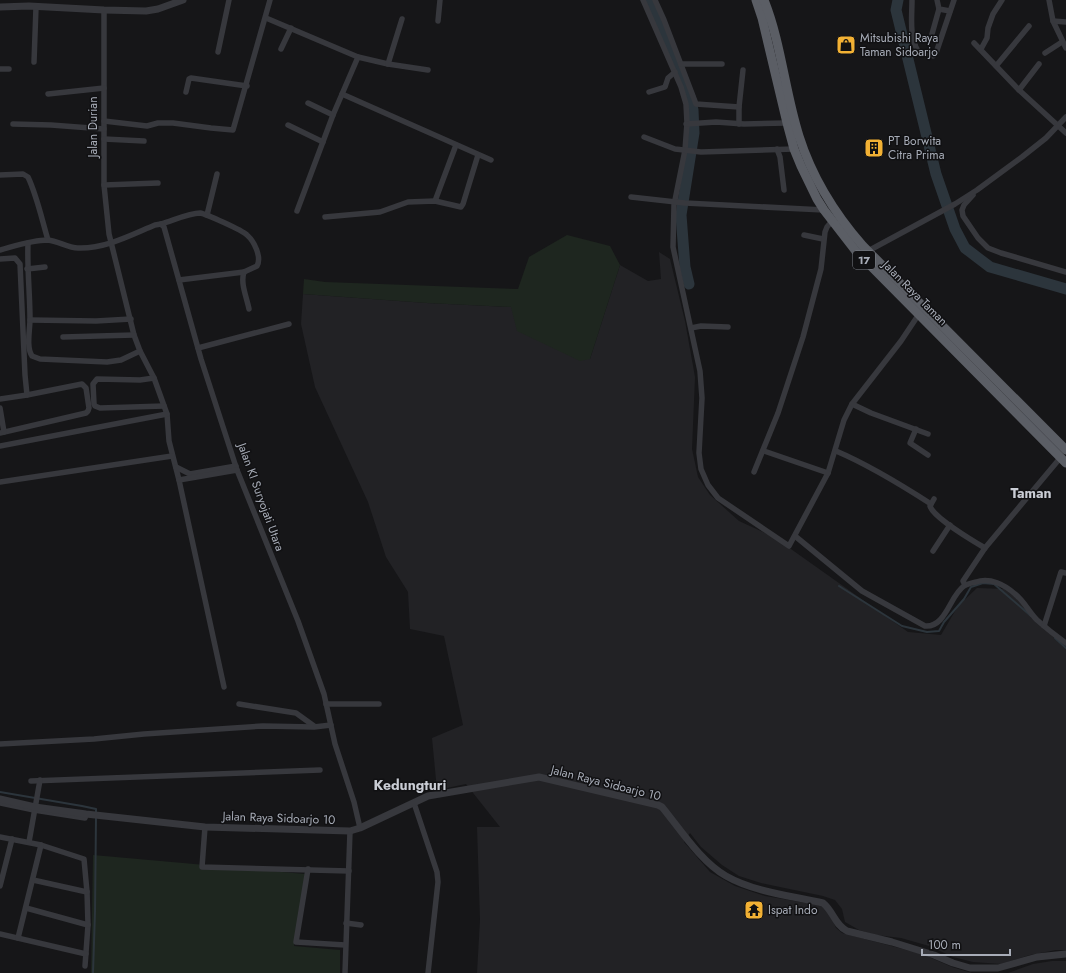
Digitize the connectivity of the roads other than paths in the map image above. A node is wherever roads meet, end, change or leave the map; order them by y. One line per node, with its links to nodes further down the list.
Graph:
1 (183, 0): 17 (street)
2 (229, 0): 33 (street)
3 (270, 0): 19 (street)
4 (440, 0): 21 (street)
5 (643, 0): 27 (street)
6 (655, 0): 27 (street)
7 (756, 0): 59 (highway, Jalan Raya Taman / 17)
8 (764, 0): 98 (highway, Jalan Raya Taman / 17)
9 (912, 0): 18 (street)
10 (937, 0): 16 (street)
11 (954, 0): 18 (street)
12 (1002, 0): 32 (street)
13 (1049, 0): 22 (street)
14 (32, 4): 15 (street); 17 (street); 36 (street)
15 (0, 7)
16 (939, 9): 18 (street); 26 (street)
17 (104, 10): 48 (street, Jalan Durian)
18 (950, 11)
19 (266, 18): 25 (street); 47 (street)
20 (402, 19): 37 (street)
21 (438, 21)
22 (1053, 21): 23 (street); 28 (street)
23 (1066, 22)
24 (1029, 26): 41 (street)
25 (291, 28): 31 (street); 35 (street)
26 (932, 34)
27 (666, 40): 38 (street); 46 (street)
28 (1062, 42): 30 (street); 34 (street)
29 (974, 43): 32 (street)
30 (1066, 48)
31 (281, 49)
32 (981, 49): 41 (street)
33 (218, 52)
34 (1045, 53)
35 (358, 57): 37 (street); 53 (street)
36 (34, 62)
37 (388, 64): 44 (street)
38 (681, 64): 39 (street); 55 (street)
39 (722, 64)
40 (1039, 64): 49 (street)
41 (996, 66): 49 (street)
42 (0, 69): 43 (street)
43 (9, 69)
44 (428, 70)
45 (743, 70): 55 (street)
46 (674, 72): 51 (street); 61 (street)
47 (246, 86): 50 (street); 58 (street)
48 (104, 88): 52 (street); 58 (street, Jalan Durian)
49 (1019, 90): 64 (street)
50 (186, 92)
51 (650, 92)
52 (48, 94)
53 (342, 94): 56 (street); 71 (street)
54 (308, 103): 56 (street)
55 (739, 107): 62 (street)
56 (333, 115): 70 (street)
57 (1066, 117): 64 (street)
58 (104, 121): 65 (street, Jalan Durian)
59 (787, 123): 62 (street); 73 (highway, Jalan Raya Taman / 17)
60 (13, 124): 65 (street)
61 (691, 124): 62 (street); 74 (street)
62 (739, 124)
63 (288, 125): 70 (street)
64 (1058, 125): 66 (street); 82 (street)
65 (104, 129): 68 (street, Jalan Durian)
66 (1066, 133)
67 (644, 136): 74 (street)
68 (104, 139): 69 (street); 80 (street, Jalan Durian)
69 (144, 141)
70 (323, 142): 87 (street)
71 (456, 145): 75 (street); 84 (street)
72 (777, 149): 73 (street); 74 (street); 81 (street)
73 (794, 149): 86 (highway, Jalan Raya Taman / 17)
74 (689, 151): 85 (street)
75 (478, 155): 76 (street); 84 (street)
76 (491, 160)
77 (217, 174): 88 (street)
78 (0, 175): 94 (street)
79 (158, 183): 80 (street)
80 (104, 185): 96 (street, Jalan Durian)
81 (784, 190)
82 (978, 190): 98 (street); 103 (street)
83 (631, 197): 85 (street)
84 (435, 201): 89 (street)
85 (680, 202): 86 (street); 110 (street)
86 (824, 210): 90 (highway, Jalan Raya Taman / 17)
87 (297, 211)
88 (206, 215): 91 (street); 102 (street)
89 (325, 217)
90 (832, 221): 93 (street); 106 (highway, Jalan Raya Taman / 17)
91 (161, 224): 96 (street); 104 (street, Jalan KI Suryojati Utara)
92 (804, 235): 93 (street)
93 (824, 239): 127 (street)
94 (48, 240): 95 (street); 96 (street)
95 (28, 243): 97 (street); 101 (street)
96 (111, 243): 107 (street, Jalan Durian)
97 (0, 250)
98 (868, 251): 131 (highway, Jalan Raya Taman / 17)
99 (0, 259): 117 (street)
100 (45, 267): 101 (street)
101 (27, 268): 108 (street)
102 (244, 272): 104 (street); 105 (street)
103 (1066, 272)
104 (179, 280): 114 (street, Jalan KI Suryojati Utara)
105 (249, 309)
106 (919, 314): 119 (street); 131 (highway, Jalan Raya Taman / 17)
107 (131, 319): 108 (street); 112 (street, Jalan Durian)
108 (30, 320): 115 (street)
109 (289, 324): 114 (street)
110 (696, 327): 111 (street); 139 (street)
111 (728, 328)
112 (134, 335): 113 (street); 115 (street, Jalan Durian)
113 (63, 337)
114 (198, 348): 133 (street, Jalan KI Suryojati Utara)
115 (140, 351): 116 (street, Jalan Durian)
116 (154, 378): 120 (street, Jalan Durian); 120 (street)
117 (27, 395): 118 (street); 124 (street)
118 (0, 399)
119 (852, 404): 123 (street); 128 (street)
120 (164, 406): 122 (street, Jalan Durian)
121 (0, 408): 124 (street)
122 (167, 414): 126 (street); 130 (street, Jalan Durian)
123 (916, 429): 125 (street); 129 (street)
124 (2, 433)
125 (928, 434)
126 (0, 446)
127 (764, 451): 134 (street); 135 (street)
128 (836, 451): 135 (street); 138 (street)
129 (928, 455)
130 (172, 456): 132 (street, Jalan Durian); 137 (street)
131 (1064, 457): 140 (street)
132 (176, 467): 133 (street); 136 (street, Jalan Durian)
133 (236, 468): 136 (street); 148 (street, Jalan KI Suryojati Utara)
134 (754, 472)
135 (828, 473): 139 (street)
136 (179, 480): 146 (street, Jalan Durian)
137 (0, 482)
138 (950, 525): 140 (street); 141 (street)
139 (794, 537): 143 (street)
140 (985, 548): 143 (street)
141 (933, 551)
142 (1066, 573): 144 (street)
143 (964, 585): 144 (street)
144 (1044, 626): 145 (street)
145 (1066, 643)
146 (224, 687)
147 (239, 704): 151 (street)
148 (326, 704): 149 (street); 150 (street, Jalan KI Suryojati Utara)
149 (379, 704)
150 (331, 725): 151 (street); 161 (street, Jalan KI Suryojati Utara)
151 (314, 727): 152 (street)
152 (0, 744)
153 (320, 770): 154 (street)
154 (40, 780): 155 (street); 159 (street)
155 (31, 781)
156 (0, 799): 159 (street, Jalan Raya Sidoarjo 10)
157 (0, 803): 159 (street)
158 (414, 803): 161 (street, Jalan Raya Sidoarjo 10); 180 (street, Jalan Raya Sidoarjo 10); 183 (street)
159 (35, 807): 160 (street, Jalan Raya Sidoarjo 10); 165 (street)
160 (205, 827): 162 (street, Jalan Raya Sidoarjo 10); 167 (street)
161 (360, 828): 162 (street, Jalan Raya Sidoarjo 10)
162 (350, 831): 168 (street)
163 (0, 837): 164 (street)
164 (12, 839): 165 (street); 170 (street)
165 (29, 842): 166 (street)
166 (41, 845): 169 (street); 171 (street)
167 (308, 869): 168 (street); 178 (street)
168 (349, 871): 174 (street)
169 (32, 880): 171 (street); 172 (street)
170 (0, 886)
171 (87, 892): 173 (street)
172 (26, 908): 173 (street); 177 (street)
173 (88, 924): 179 (street)
174 (346, 924): 175 (street); 178 (street)
175 (361, 925)
176 (0, 934): 177 (street)
177 (18, 938): 179 (street)
178 (346, 945): 182 (street)
179 (86, 954): 181 (street)
180 (1066, 954)
181 (86, 966)
182 (345, 973)
183 (428, 973)

